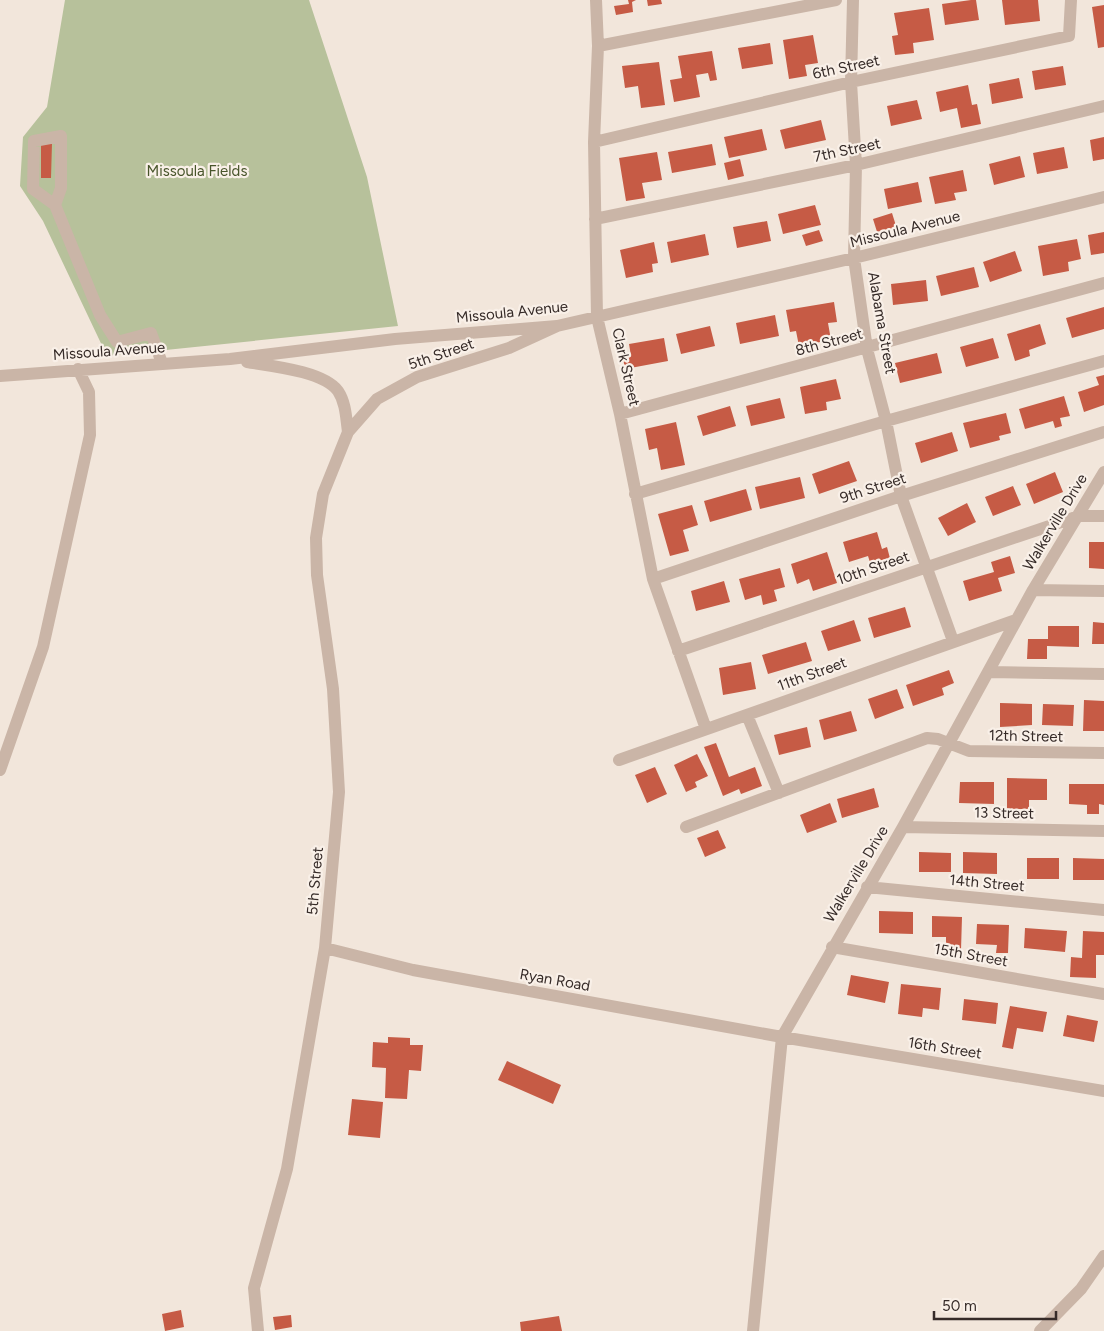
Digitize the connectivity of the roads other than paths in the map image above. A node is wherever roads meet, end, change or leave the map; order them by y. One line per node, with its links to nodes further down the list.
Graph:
1 (596, 0): 5 (street, Clark Street)
2 (836, 0): 5 (street)
3 (853, 0): 6 (street, Alabama Street)
4 (1071, 0): 6 (street, 6th Street)
5 (598, 46): 8 (street, Clark Street)
6 (851, 82): 8 (street, 6th Street); 9 (street, Alabama Street)
7 (1104, 106): 9 (street, 7th Street)
8 (594, 142): 12 (street, Clark Street)
9 (856, 166): 12 (street, 7th Street); 13 (street, Alabama Street)
10 (1104, 197): 13 (street, Missoula Avenue)
11 (55, 205): 11 (street); 20 (street)
12 (595, 219): 15 (street, Clark Street)
13 (854, 258): 15 (street, Missoula Avenue); 17 (street, Alabama Street)
14 (1104, 284): 17 (street, 8th Street)
15 (597, 317): 16 (street, Missoula Avenue); 23 (street, Clark Street)
16 (557, 326): 18 (street, Missoula Avenue); 25 (street, 5th Street)
17 (867, 349): 23 (street, 8th Street); 24 (street, Alabama Street)
18 (230, 359): 20 (street, Missoula Avenue); 25 (street, 5th Street)
19 (1104, 361): 24 (street)
20 (162, 363): 21 (street, Missoula Avenue)
21 (78, 369): 22 (street, Missoula Avenue); 46 (street)
22 (0, 376)
23 (620, 414): 28 (street, Clark Street)
24 (886, 421): 28 (street); 29 (street, Alabama Street)
25 (348, 432): 54 (street, 5th Street)
26 (1104, 432): 29 (street, 9th Street)
27 (1104, 472): 30 (street, Walkerville Drive)
28 (635, 494): 33 (street, Clark Street)
29 (901, 496): 32 (street, Alabama Street); 33 (street, 9th Street)
30 (1079, 516): 31 (street, 10th Street); 32 (street, 10th Street); 34 (street, Walkerville Drive)
31 (1104, 516)
32 (926, 567): 37 (street, Alabama Street); 38 (street, 10th Street)
33 (653, 579): 38 (street, Clark Street)
34 (1032, 590): 35 (street); 36 (street, Walkerville Drive)
35 (1104, 591)
36 (1016, 620): 37 (street, 11th Street); 39 (street, Walkerville Drive)
37 (953, 641): 41 (street, 11th Street)
38 (678, 651): 42 (street, Clark Street)
39 (989, 672): 40 (street); 43 (street, Walkerville Drive)
40 (1104, 674)
41 (747, 715): 42 (street, 11th Street); 47 (street)
42 (706, 729): 45 (street, 11th Street)
43 (950, 743): 44 (street, 12th Street); 47 (street); 49 (street, Walkerville Drive)
44 (1104, 753)
45 (620, 760)
46 (0, 770)
47 (779, 793): 48 (street)
48 (686, 827)
49 (903, 828): 50 (street, 13 Street); 51 (street, Walkerville Drive)
50 (1104, 831)
51 (867, 887): 52 (street, 14th Street); 53 (street, Walkerville Drive)
52 (1104, 910)
53 (832, 947): 55 (street, 15th Street); 56 (street, Walkerville Drive)
54 (325, 948): 56 (street, Ryan Road); 59 (street, 5th Street)
55 (1104, 994)
56 (782, 1037): 57 (street, 16th Street); 60 (street, Walkerville Drive)
57 (1104, 1091)
58 (1104, 1256): 61 (street)
59 (258, 1331)
60 (753, 1331)
61 (1040, 1331)

